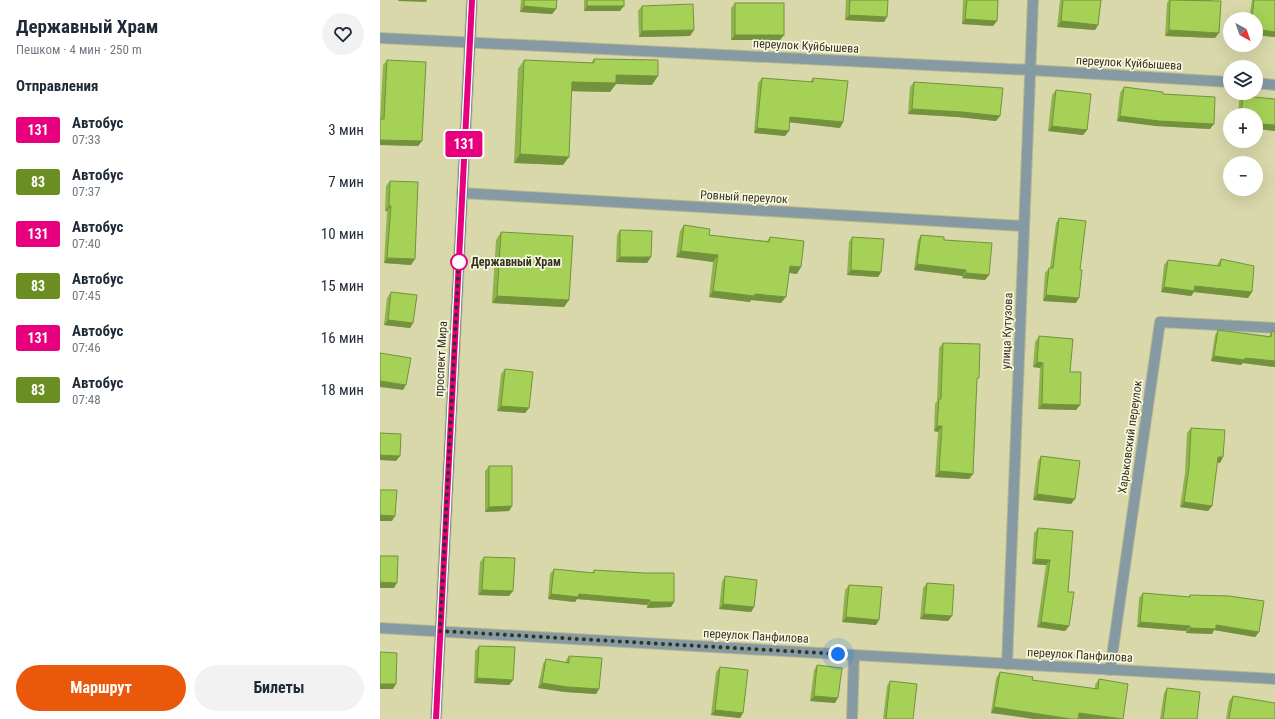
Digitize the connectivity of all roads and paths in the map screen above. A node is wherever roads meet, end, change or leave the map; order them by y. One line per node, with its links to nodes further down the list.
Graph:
1 (472, 0): 4 (main road, проспект Мира)
2 (1033, 0): 5 (street, улица Кутузова)
3 (380, 38): 4 (street, переулок Куйбышева)
4 (470, 43): 5 (street, переулок Куйбышева); 9 (main road, проспект Мира)
5 (1030, 70): 6 (street, переулок Куйбышева); 10 (street, улица Кутузова)
6 (1223, 82)
7 (1263, 84): 8 (street)
8 (1275, 85)
9 (462, 193): 10 (street, Ровный переулок); 13 (main road, проспект Мира)
10 (1024, 226): 15 (street, улица Кутузова)
11 (1275, 328): 16 (street, Харьковский переулок)
12 (380, 628): 13 (street, переулок Панфилова)
13 (440, 631): 14 (street, переулок Панфилова); 18 (main road, проспект Мира)
14 (854, 655): 15 (street, переулок Панфилова); 19 (street)
15 (1007, 664): 16 (street, переулок Панфилова)
16 (1110, 670): 17 (street, переулок Панфилова)
17 (1275, 679)
18 (436, 719)
19 (852, 719)

